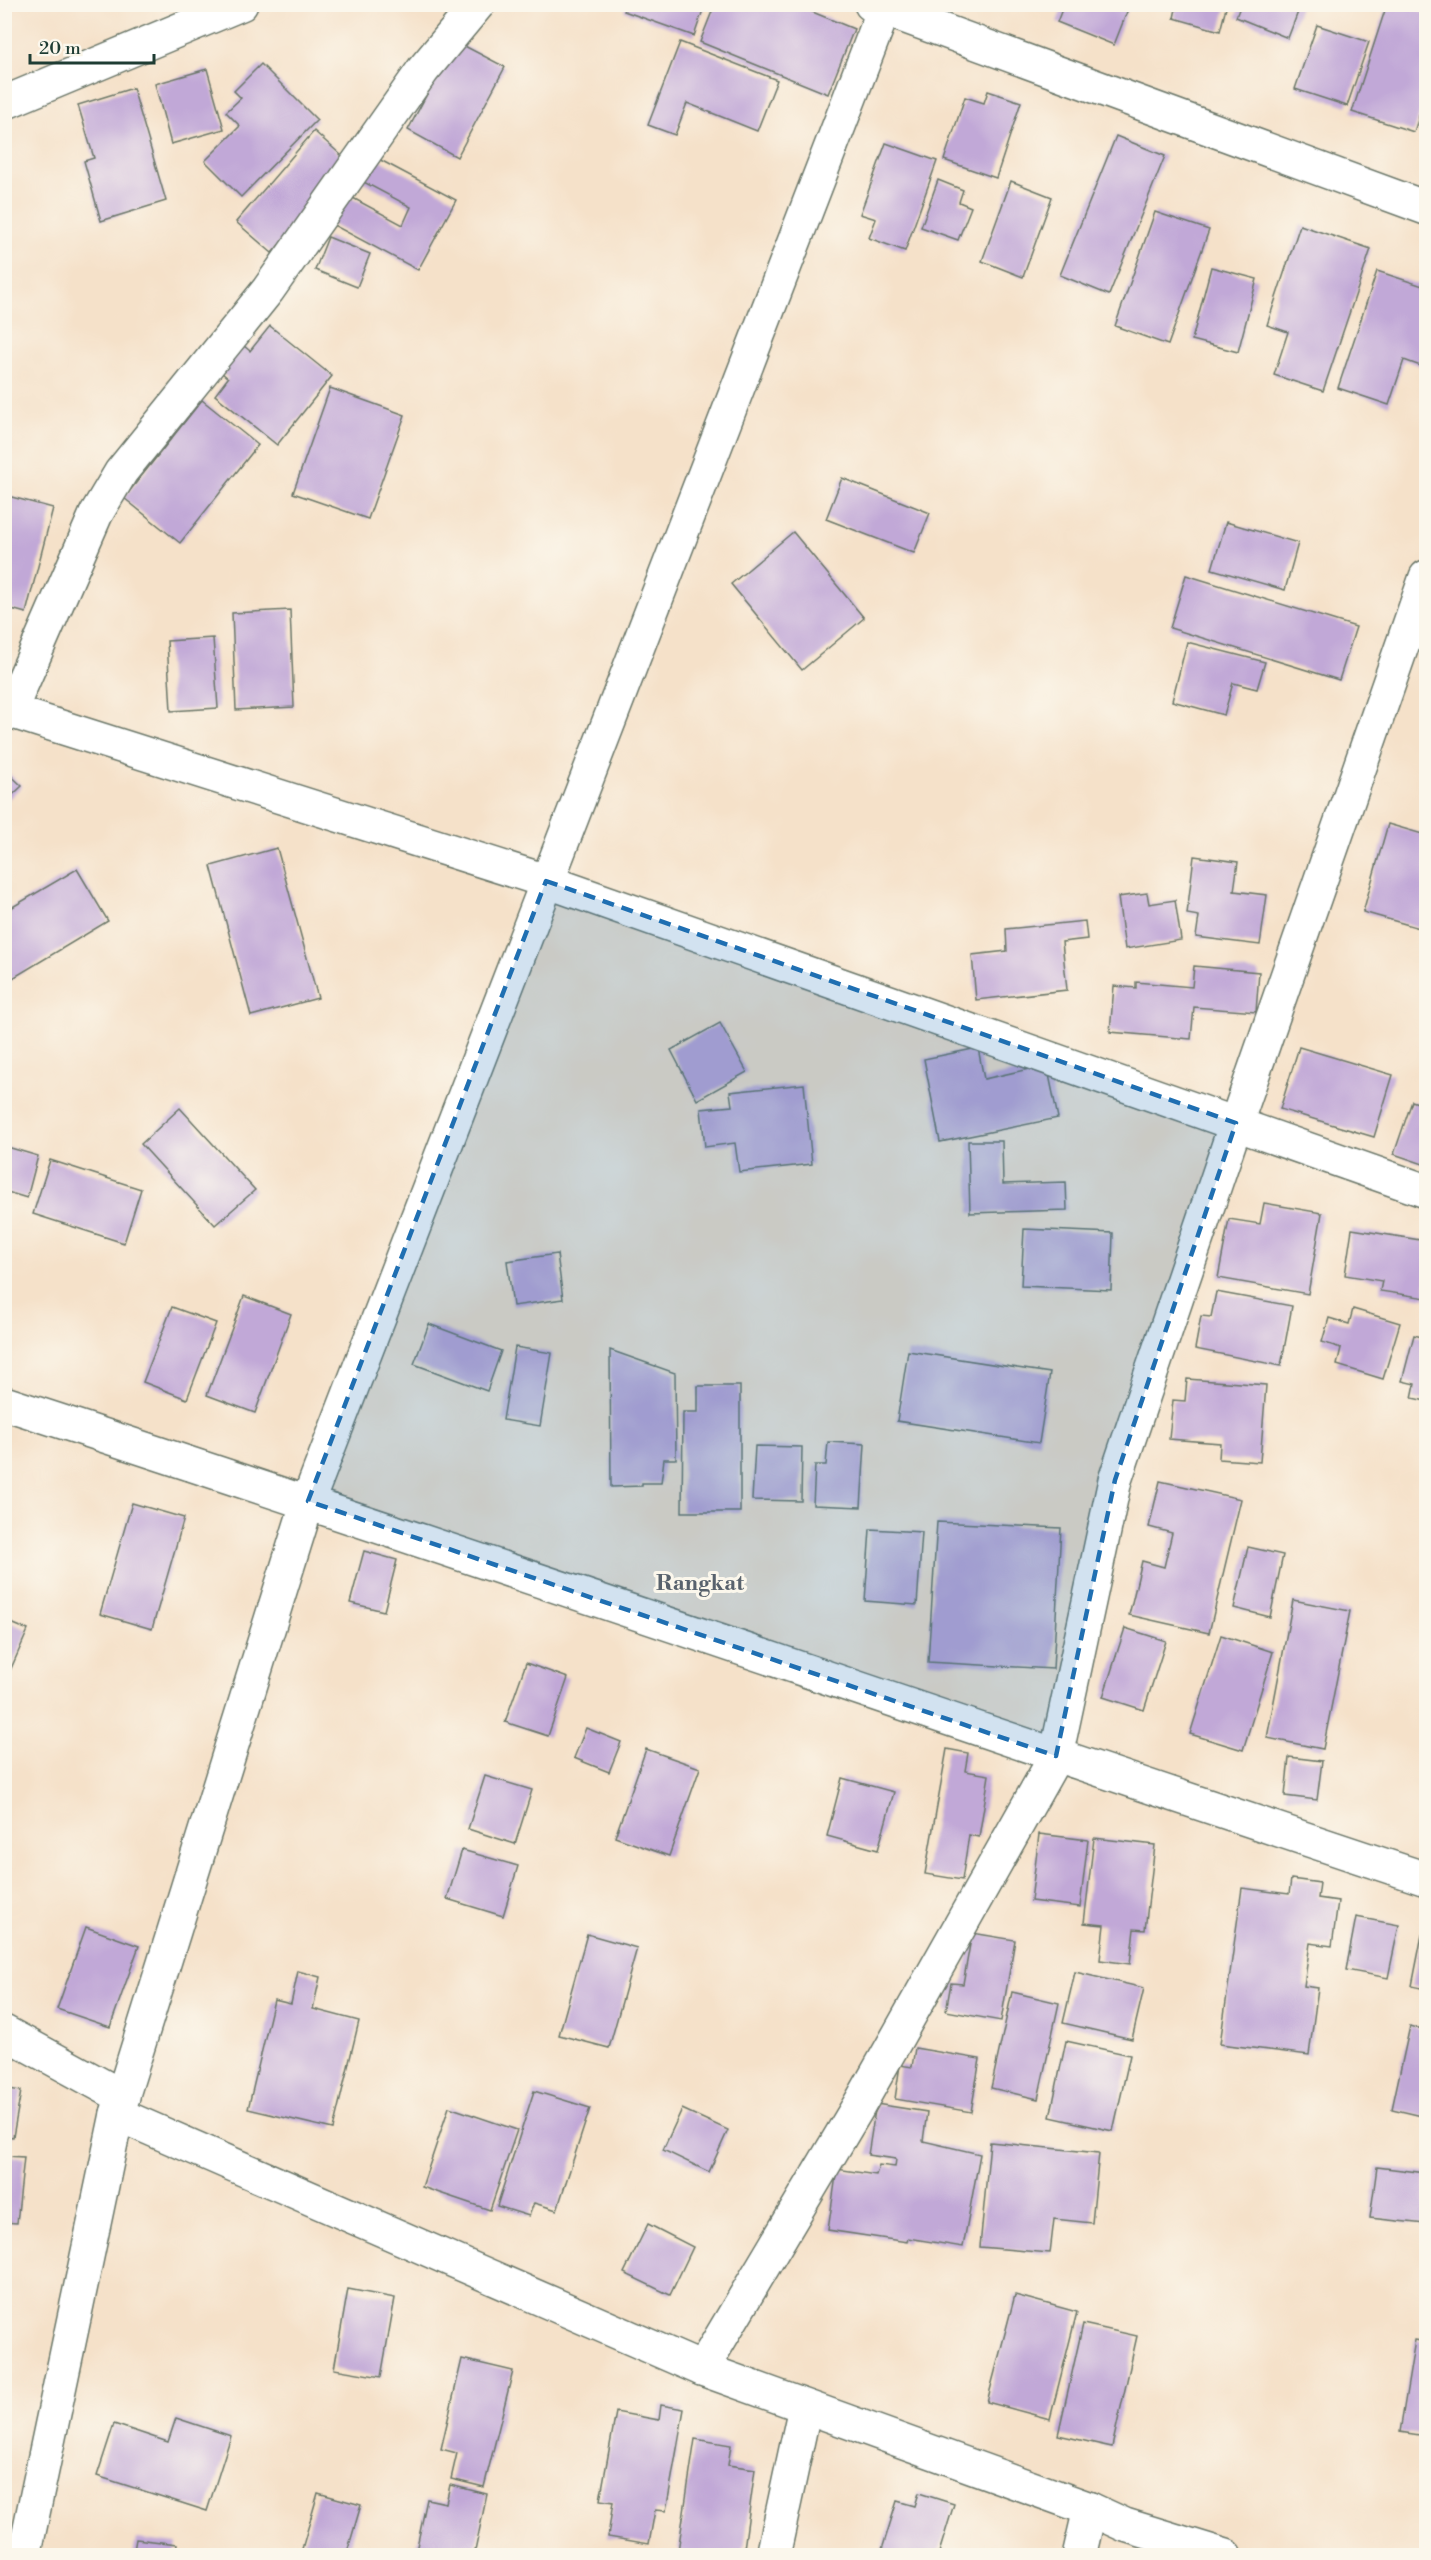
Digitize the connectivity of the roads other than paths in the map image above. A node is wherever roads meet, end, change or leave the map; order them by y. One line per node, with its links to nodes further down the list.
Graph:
1 (241, 4): 4 (street)
2 (478, 4): 7 (street)
3 (880, 6): 5 (street); 8 (street)
4 (4, 103)
5 (1426, 208)
6 (1426, 577): 9 (street)
7 (7, 710): 8 (street)
8 (546, 881): 9 (street); 12 (street)
9 (1236, 1123): 10 (street); 13 (street)
10 (1426, 1191)
11 (4, 1403): 12 (street)
12 (308, 1502): 13 (street); 16 (street)
13 (1056, 1756): 14 (street); 17 (street)
14 (1426, 1879)
15 (4, 2032): 16 (street)
16 (120, 2106): 17 (street); 20 (street)
17 (702, 2368): 18 (street)
18 (805, 2407): 19 (street); 21 (street)
19 (1090, 2509): 22 (street); 23 (street)
20 (24, 2556)
21 (773, 2556)
22 (1079, 2556)
23 (1226, 2556)

